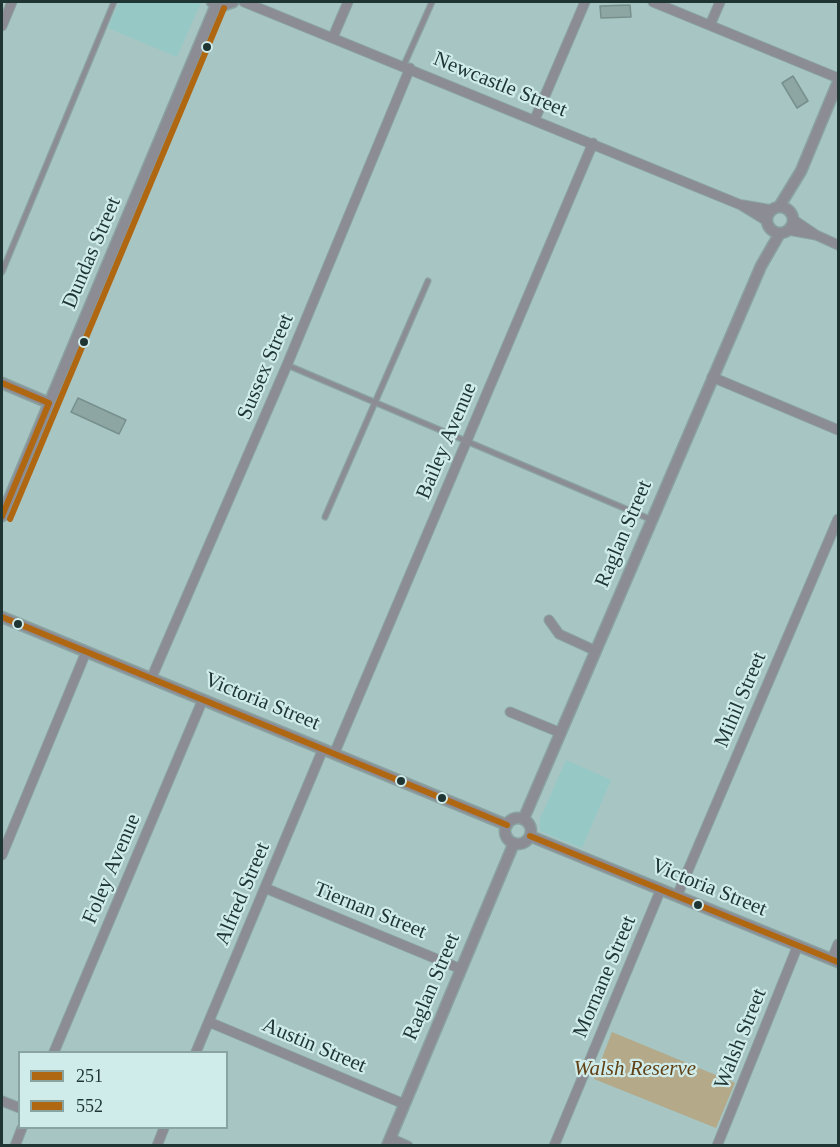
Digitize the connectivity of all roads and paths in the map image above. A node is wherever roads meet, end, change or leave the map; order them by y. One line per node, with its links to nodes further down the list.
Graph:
1 (12, 2): 12 (street)
2 (114, 2): 25 (lane)
3 (233, 2): 10 (street)
4 (244, 2): 13 (street, Newcastle Street)
5 (348, 2): 13 (street)
6 (432, 2): 14 (lane)
7 (585, 2): 16 (street)
8 (653, 2): 11 (street)
9 (720, 2): 11 (street)
10 (214, 3): 31 (street, Dundas Street)
11 (710, 25): 15 (street)
12 (2, 26)
13 (333, 37): 14 (street, Newcastle Street)
14 (407, 67): 16 (street, Newcastle Street); 27 (street, Sussex Street)
15 (838, 80): 18 (street)
16 (535, 119): 17 (street, Newcastle Street)
17 (593, 143): 19 (street, Newcastle Street); 33 (street, Bailey Avenue)
18 (801, 171): 20 (street); 21 (street)
19 (741, 205): 20 (street, Newcastle Street); 22 (street, Newcastle Street)
20 (775, 208): 21 (street); 22 (street)
21 (792, 215): 22 (street); 23 (street, Newcastle Street)
22 (776, 228): 23 (street, Newcastle Street); 28 (street, Raglan Street)
23 (816, 235): 24 (street, Newcastle Street)
24 (838, 245)
25 (2, 272)
26 (428, 281): 30 (lane)
27 (287, 365): 30 (lane); 42 (street, Sussex Street)
28 (712, 377): 32 (street); 37 (street, Raglan Street)
29 (2, 383): 31 (street)
30 (376, 402): 33 (lane); 35 (lane)
31 (49, 403): 34 (street, Dundas Street)
32 (838, 430)
33 (466, 441): 37 (lane); 47 (street, Bailey Avenue)
34 (2, 516)
35 (326, 517)
36 (838, 519): 55 (street, Mihil Street)
37 (652, 520): 40 (street, Raglan Street)
38 (2, 617): 41 (street, Victoria Street)
39 (549, 620): 40 (street)
40 (596, 651): 45 (street, Raglan Street)
41 (86, 652): 42 (street, Victoria Street); 52 (street)
42 (151, 679): 43 (street, Victoria Street)
43 (203, 699): 46 (street, Victoria Street); 61 (street, Foley Avenue)
44 (510, 712): 45 (street)
45 (561, 733): 48 (street, Raglan Street)
46 (323, 749): 47 (street, Victoria Street); 53 (street, Alfred Street)
47 (334, 754): 49 (street, Victoria Street)
48 (524, 818): 49 (street); 50 (street)
49 (507, 825): 51 (street)
50 (530, 836): 51 (street); 54 (street, Victoria Street)
51 (513, 843): 59 (street, Raglan Street)
52 (2, 855)
53 (265, 888): 59 (street, Tiernan Street); 60 (street, Alfred Street)
54 (661, 889): 55 (street, Victoria Street); 72 (street, Mornane Street)
55 (677, 896): 57 (street, Victoria Street)
56 (838, 944): 58 (street)
57 (798, 945): 58 (street, Victoria Street); 73 (street, Walsh Street)
58 (835, 961)
59 (461, 969): 64 (street, Raglan Street)
60 (209, 1022): 62 (street, Alfred Street); 64 (street, Austin Street)
61 (55, 1051)
62 (197, 1051)
63 (2, 1101): 65 (street)
64 (404, 1104): 68 (street, Raglan Street)
65 (18, 1107)
66 (22, 1129): 69 (street)
67 (164, 1129): 70 (street)
68 (388, 1142): 71 (street)
69 (15, 1146)
70 (157, 1146)
71 (408, 1146)
72 (554, 1146)
73 (717, 1146)

